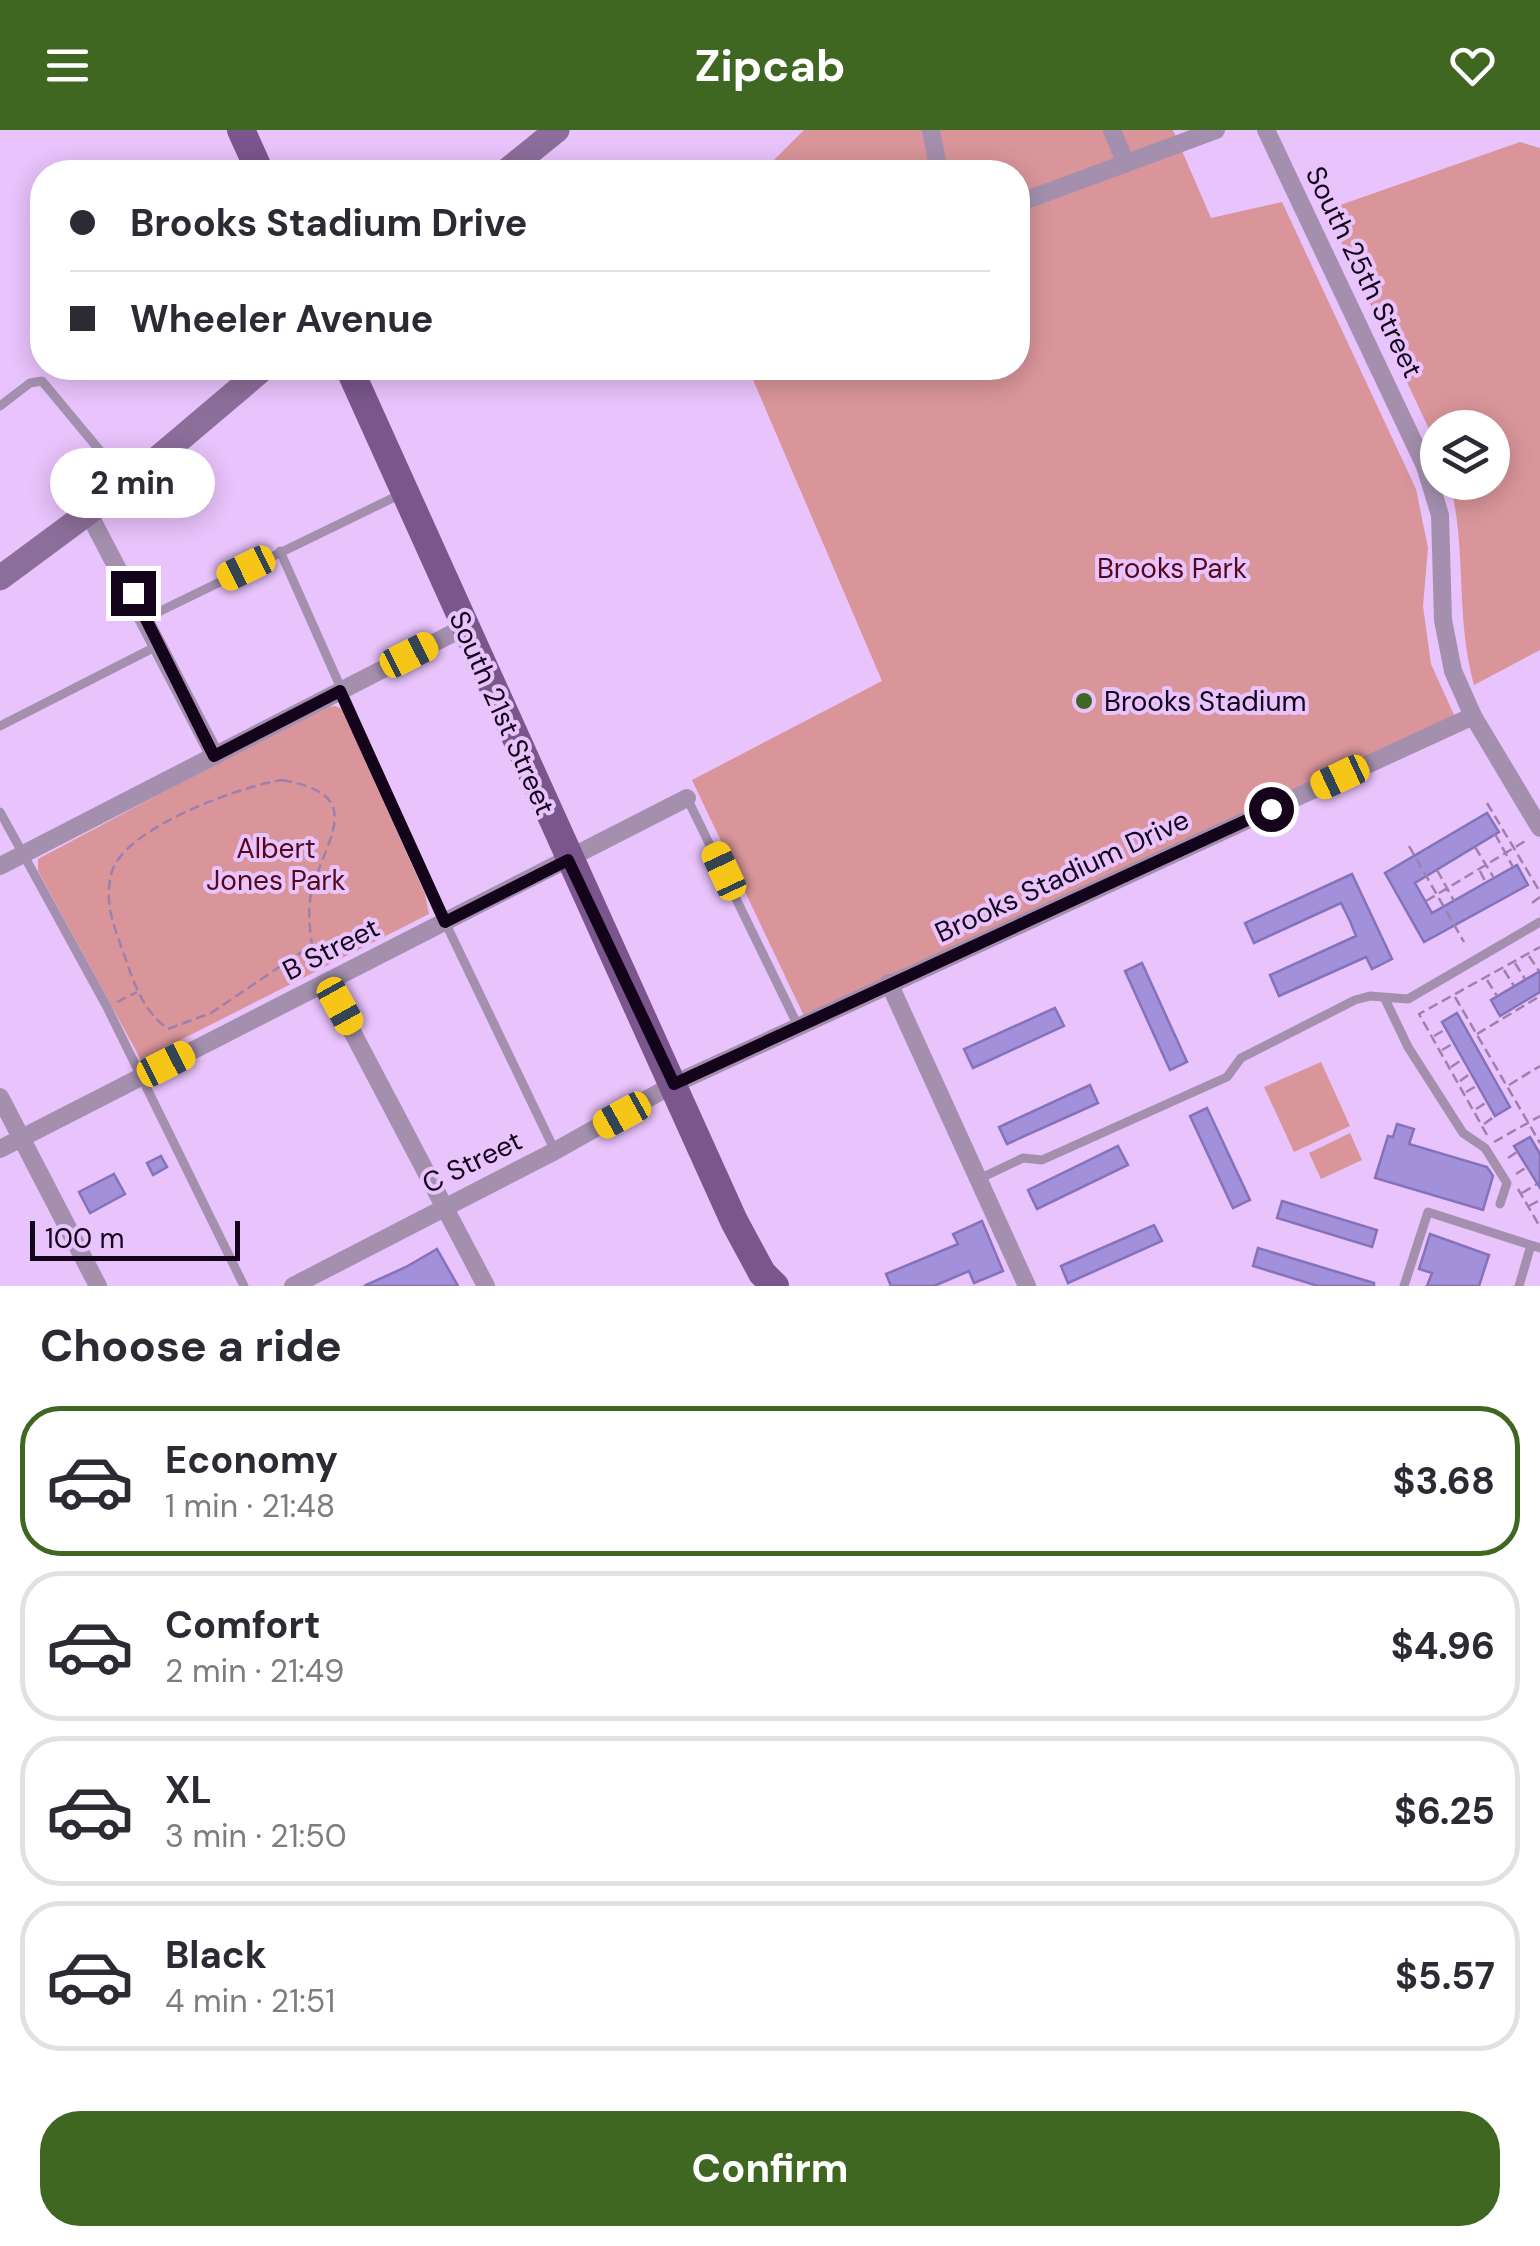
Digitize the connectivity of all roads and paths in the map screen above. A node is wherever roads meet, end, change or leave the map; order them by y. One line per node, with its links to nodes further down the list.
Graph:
1 (241, 130): 7 (main road)
2 (557, 130): 8 (street)
3 (931, 130): 9 (street)
4 (1112, 130): 10 (street)
5 (1216, 130): 10 (street)
6 (1266, 130): 24 (street, South 25th Street)
7 (255, 160)
8 (521, 160)
9 (937, 160)
10 (1126, 164): 11 (street)
11 (1030, 198)
12 (250, 380): 15 (street)
13 (354, 380): 16 (main road, South 21st Street)
14 (0, 406): 15 (lane)
15 (127, 484): 17 (street)
16 (404, 492): 18 (lane); 21 (main road, South 21st Street)
17 (90, 514): 19 (street); 20 (street)
18 (280, 550): 20 (lane); 23 (lane)
19 (0, 578)
20 (146, 618): 22 (street)
21 (463, 628): 23 (street); 37 (main road, South 21st Street)
22 (159, 645): 25 (lane); 26 (street)
23 (340, 691): 26 (street); 51 (lane)
24 (1472, 716): 30 (street, South 25th Street); 62 (street, Brooks Stadium Drive)
25 (0, 726)
26 (214, 756): 35 (street)
27 (687, 798): 37 (street, B Street); 70 (lane)
28 (1487, 803): 34 (path)
29 (0, 812): 35 (lane)
30 (1536, 829): 34 (path)
31 (1495, 834): 36 (path)
32 (1409, 846): 46 (path)
33 (1476, 846): 38 (path)
34 (1514, 849): 36 (path); 47 (path)
35 (23, 854): 39 (street); 69 (lane)
36 (1506, 854): 38 (path); 40 (path)
37 (568, 860): 51 (street, B Street); 82 (main road, South 21st Street)
38 (1486, 865): 42 (path); 43 (path)
39 (0, 866)
40 (1513, 867)
41 (1437, 870): 45 (path)
42 (1479, 870): 44 (path); 45 (path)
43 (1494, 878)
44 (1486, 883)
45 (1447, 888): 46 (path); 49 (path)
46 (1437, 894): 48 (path); 53 (path)
47 (1540, 894): 50 (path)
48 (1426, 901)
49 (1454, 901)
50 (1532, 903)
51 (445, 922): 61 (street, B Street); 97 (lane)
52 (1540, 922): 68 (lane)
53 (1464, 942)
54 (1540, 947): 55 (path)
55 (1528, 954): 56 (path); 58 (path)
56 (1515, 962): 57 (path); 60 (path)
57 (1503, 969): 59 (path); 63 (path)
58 (1539, 971)
59 (1486, 979): 65 (path); 66 (path)
60 (1525, 979)
61 (326, 982): 80 (street, B Street); 107 (street)
62 (889, 983): 70 (street, Brooks Stadium Drive); 102 (street)
63 (1514, 986)
64 (138, 991): 64 (path); 69 (path)
65 (1455, 996): 72 (path); 73 (path)
66 (1497, 996)
67 (1540, 996): 72 (path)
68 (1385, 998): 102 (lane); 106 (lane)
69 (106, 1007): 80 (lane)
70 (798, 1026): 82 (street, Brooks Stadium Drive)
71 (1446, 1029): 73 (path)
72 (1477, 1034): 84 (path)
73 (1432, 1037): 75 (path)
74 (1454, 1043): 75 (path)
75 (1440, 1051): 78 (path)
76 (1463, 1059): 78 (path)
77 (1540, 1066): 84 (path)
78 (1450, 1068): 81 (path)
79 (1471, 1073): 81 (path)
80 (139, 1078): 93 (street, B Street); 114 (lane)
81 (1458, 1082): 85 (path)
82 (674, 1084): 97 (street, C Street); 112 (main road, South 21st Street)
83 (1478, 1085): 85 (path)
84 (1508, 1085): 91 (path)
85 (1465, 1093): 88 (path)
86 (0, 1097): 93 (street)
87 (1487, 1102): 88 (path)
88 (1475, 1110): 92 (path)
89 (1495, 1116): 92 (path)
90 (1540, 1116): 91 (path)
91 (1528, 1122): 94 (path); 95 (path)
92 (1483, 1124): 95 (path)
93 (22, 1139): 96 (street, B Street); 113 (street)
94 (1540, 1142)
95 (1491, 1144): 99 (path)
96 (0, 1149)
97 (556, 1152): 107 (street, C Street)
98 (1517, 1152): 100 (path)
99 (1496, 1153)
100 (1502, 1162)
101 (1527, 1168): 104 (path)
102 (978, 1179): 117 (street)
103 (1537, 1184): 104 (path)
104 (1521, 1194): 108 (path)
105 (1540, 1200): 108 (path)
106 (1500, 1204)
107 (442, 1206): 115 (street, C Street); 116 (street)
108 (1528, 1206): 109 (path)
109 (1538, 1218): 110 (path)
110 (1540, 1227)
111 (1536, 1247): 118 (lane); 119 (lane)
112 (768, 1279)
113 (98, 1286)
114 (244, 1286)
115 (293, 1286)
116 (486, 1286)
117 (1027, 1286)
118 (1404, 1286)
119 (1519, 1286)

